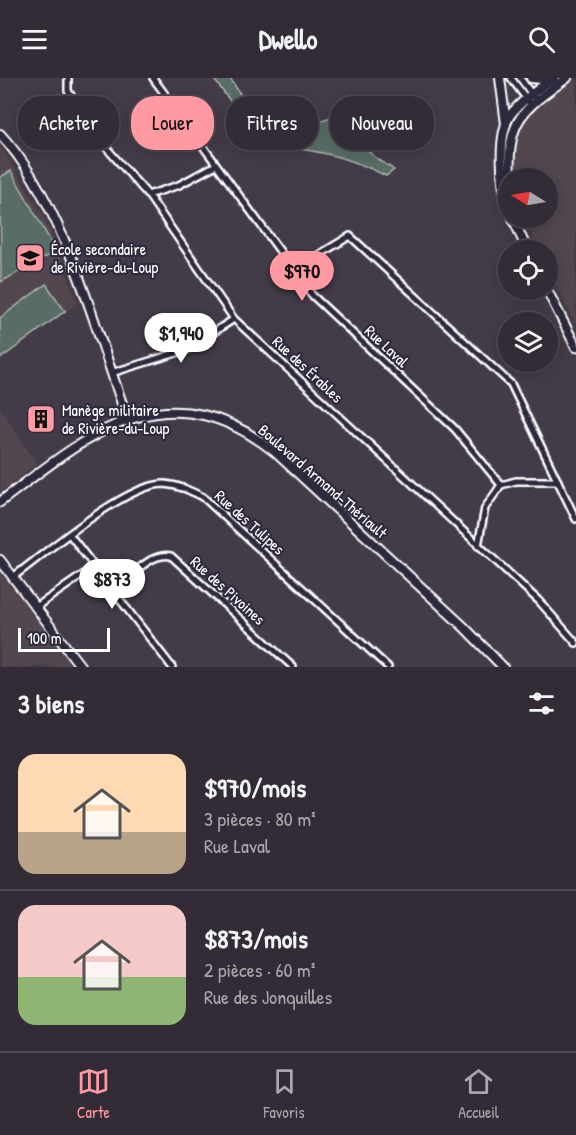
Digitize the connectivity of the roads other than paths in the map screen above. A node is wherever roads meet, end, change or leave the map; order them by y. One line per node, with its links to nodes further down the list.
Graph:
1 (68, 78): 15 (street, Rue des Érables)
2 (153, 78): 12 (street, Rue Laval)
3 (500, 78): 10 (street)
4 (511, 78): 9 (street)
5 (520, 78): 9 (street)
6 (531, 78): 8 (street)
7 (567, 78): 9 (street)
8 (552, 79): 9 (street)
9 (531, 100): 10 (street); 14 (street)
10 (506, 125): 13 (street)
11 (0, 134): 20 (street)
12 (216, 165): 15 (street); 16 (street, Rue Laval)
13 (502, 168)
14 (511, 168)
15 (148, 195): 18 (street, Rue des Érables)
16 (292, 271): 22 (street); 23 (street, Rue Laval)
17 (553, 300): 19 (street)
18 (234, 319): 20 (street); 27 (street, Rue des Érables)
19 (576, 347)
20 (111, 374): 21 (street)
21 (127, 418): 24 (street, Boulevard Armand-Thériault); 38 (street, Boulevard Armand-Thériault)
22 (558, 481): 23 (street); 25 (street)
23 (501, 485): 27 (street)
24 (0, 502)
25 (576, 519)
26 (70, 535): 29 (street); 30 (street, Rue des Tulipes); 37 (street, Rue des Tulipes)
27 (478, 546): 33 (street, Rue des Érables)
28 (0, 560): 30 (street)
29 (94, 567): 31 (street); 32 (street)
30 (13, 577): 32 (street)
31 (113, 592): 35 (street); 36 (street, Rue des Pivoines)
32 (36, 607): 34 (street)
33 (576, 643)
34 (81, 667)
35 (172, 667)
36 (292, 667)
37 (388, 667)
38 (503, 667)

